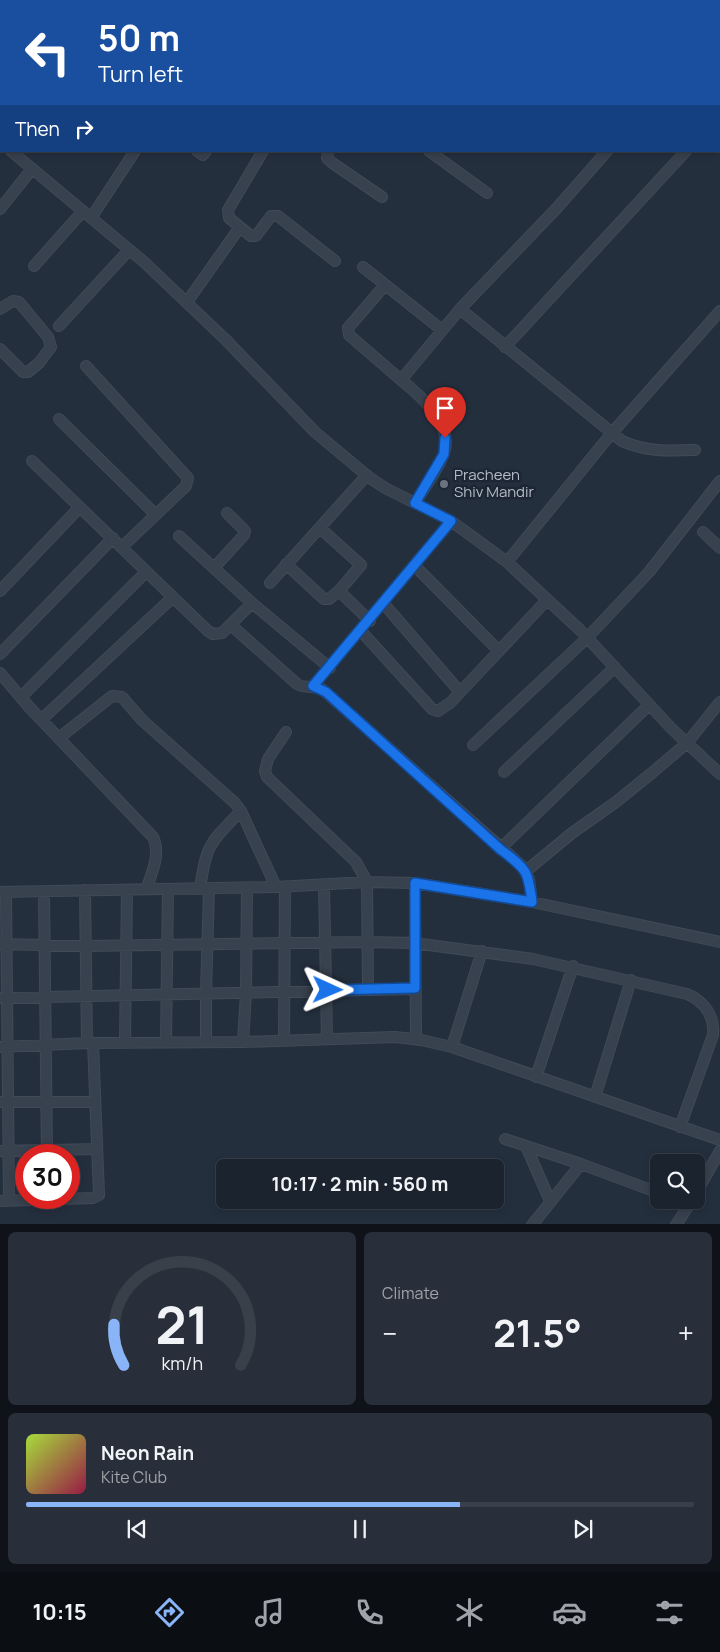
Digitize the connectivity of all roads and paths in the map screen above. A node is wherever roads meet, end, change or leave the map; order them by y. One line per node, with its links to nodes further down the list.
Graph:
1 (12, 152): 8 (street)
2 (134, 152): 12 (street)
3 (262, 152): 13 (street)
4 (328, 152): 10 (street)
5 (430, 152): 9 (street)
6 (605, 152): 21 (street)
7 (685, 152): 25 (street)
8 (32, 169): 11 (street); 12 (street)
9 (487, 193)
10 (382, 197)
11 (0, 209)
12 (87, 214): 14 (street); 16 (street)
13 (240, 227): 15 (street); 19 (street)
14 (129, 250): 19 (street); 23 (street)
15 (334, 260)
16 (34, 266)
17 (363, 267): 18 (street)
18 (385, 285): 24 (street); 28 (street)
19 (188, 302): 33 (street)
20 (0, 309): 26 (street)
21 (460, 309): 24 (street); 25 (street)
22 (720, 310): 30 (street)
23 (59, 326)
24 (442, 330): 28 (street)
25 (505, 347): 30 (street)
26 (0, 349)
27 (86, 366): 38 (street)
28 (401, 380): 35 (street)
29 (59, 418): 38 (street)
30 (611, 434): 31 (street); 46 (street)
31 (695, 450)
32 (32, 461): 36 (street)
33 (366, 475): 35 (street); 40 (street)
34 (720, 481): 61 (street)
35 (415, 503): 39 (street)
36 (79, 508): 43 (street); 52 (street)
37 (227, 513): 49 (street)
38 (155, 514): 44 (street)
39 (451, 521): 46 (street); 48 (street)
40 (320, 528): 47 (street); 53 (street)
41 (703, 532): 45 (street)
42 (179, 536): 49 (street)
43 (113, 538): 44 (street); 63 (street)
44 (122, 547): 50 (street)
45 (720, 548)
46 (507, 562): 55 (street)
47 (286, 564): 51 (street); 53 (street)
48 (415, 566): 57 (street); 62 (street)
49 (214, 568): 56 (street)
50 (146, 572): 54 (street); 69 (street)
51 (270, 582)
52 (0, 591)
53 (339, 591): 58 (street)
54 (172, 598): 59 (street); 72 (street)
55 (547, 600): 61 (street); 62 (street)
56 (252, 603): 59 (street); 65 (street)
57 (384, 604): 58 (street); 68 (street)
58 (370, 621): 60 (street)
59 (231, 625): 67 (street)
60 (361, 631): 65 (street); 68 (street)
61 (587, 638): 64 (street); 76 (street)
62 (499, 651): 68 (street)
63 (0, 654)
64 (614, 667): 71 (street); 77 (street)
65 (330, 668): 67 (street)
66 (0, 673): 69 (street)
67 (313, 686): 80 (street)
68 (460, 692)
69 (21, 697): 72 (street)
70 (720, 702): 75 (street)
71 (649, 704): 75 (street); 80 (street)
72 (41, 720): 74 (street)
73 (286, 732): 82 (street)
74 (59, 738): 79 (street); 86 (street)
75 (687, 743): 78 (street); 81 (street)
76 (473, 745)
77 (504, 772)
78 (720, 774)
79 (241, 812): 85 (street); 89 (street)
80 (500, 849): 81 (street)
81 (526, 871): 94 (street)
82 (367, 882): 83 (street); 84 (street); 95 (street)
83 (415, 883): 94 (street); 103 (street)
84 (324, 885): 85 (street); 97 (street)
85 (281, 887): 87 (street); 102 (street)
86 (146, 888): 88 (street); 91 (street)
87 (247, 888): 89 (street); 105 (street)
88 (168, 889): 89 (street); 100 (street)
89 (205, 889): 101 (street)
90 (85, 890): 91 (street); 93 (street); 106 (street)
91 (127, 890): 104 (street)
92 (3, 892): 93 (street); 98 (street)
93 (44, 892): 99 (street)
94 (532, 902): 96 (street)
95 (367, 942): 97 (street); 103 (street); 111 (street)
96 (720, 942)
97 (325, 943): 102 (street); 112 (street)
98 (2, 944): 99 (street); 120 (street)
99 (45, 944): 106 (street); 119 (street)
100 (169, 944): 101 (street); 104 (street); 116 (street)
101 (209, 944): 105 (street); 114 (street)
102 (285, 944): 105 (street); 113 (street)
103 (414, 944): 107 (street); 110 (street)
104 (126, 945): 106 (street); 117 (street)
105 (246, 945): 115 (street)
106 (86, 946): 118 (street)
107 (482, 951): 108 (street); 131 (street)
108 (573, 966): 109 (street); 132 (street)
109 (631, 980): 133 (street); 137 (street)
110 (415, 988): 111 (street); 122 (street)
111 (368, 990): 112 (street)
112 (328, 991): 113 (street); 121 (street)
113 (286, 992): 115 (street); 123 (street)
114 (206, 993): 115 (street); 116 (street); 124 (street)
115 (246, 993): 127 (street)
116 (168, 994): 117 (street); 126 (street)
117 (125, 995): 118 (street); 125 (street)
118 (85, 996): 119 (street); 128 (street)
119 (45, 997): 120 (street); 129 (street)
120 (3, 998): 130 (street)
121 (327, 1039): 122 (street); 123 (street)
122 (416, 1039): 131 (street)
123 (284, 1040): 127 (street)
124 (206, 1041): 126 (street); 127 (street)
125 (125, 1042): 126 (street); 128 (street)
126 (166, 1042)
127 (243, 1042)
128 (90, 1043): 129 (street); 136 (street)
129 (46, 1044): 130 (street); 135 (street)
130 (4, 1047): 134 (street)
131 (452, 1047): 132 (street)
132 (536, 1077): 133 (street)
133 (595, 1097): 137 (street)
134 (4, 1102): 135 (street); 144 (street)
135 (47, 1102): 136 (street); 140 (street)
136 (94, 1102): 142 (street)
137 (680, 1126): 139 (street)
138 (505, 1139): 141 (street)
139 (720, 1140)
140 (47, 1144)
141 (526, 1146): 146 (street); 151 (street)
142 (97, 1149): 143 (street); 149 (street)
143 (80, 1150)
144 (4, 1151): 150 (street)
145 (720, 1151): 147 (street)
146 (582, 1164): 148 (street); 151 (street)
147 (705, 1177)
148 (650, 1190)
149 (80, 1198)
150 (4, 1201)
151 (550, 1201): 153 (street)
152 (686, 1209): 154 (street)
153 (532, 1224)
154 (676, 1224)

